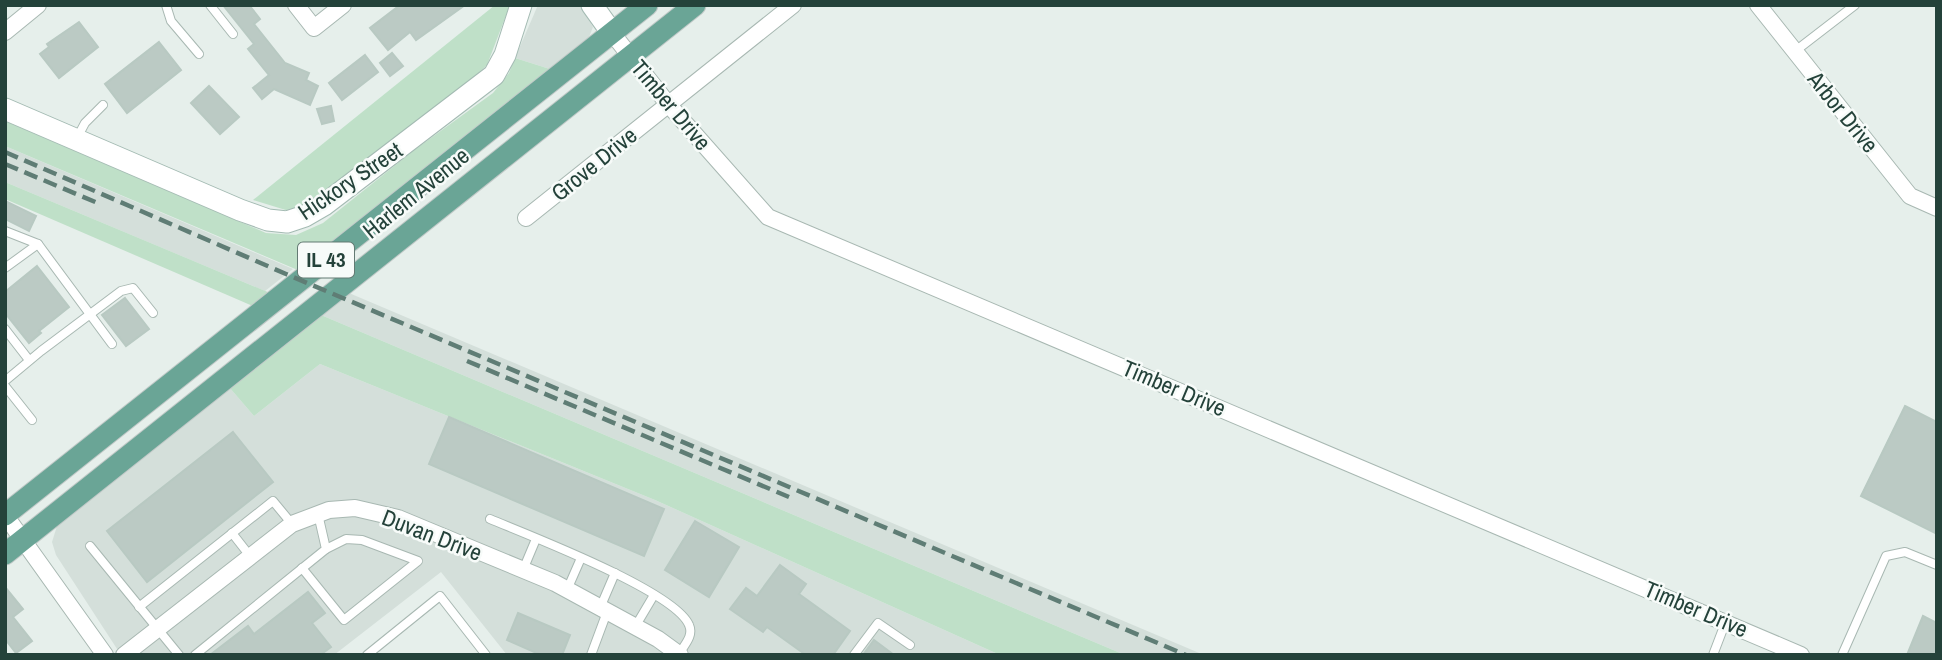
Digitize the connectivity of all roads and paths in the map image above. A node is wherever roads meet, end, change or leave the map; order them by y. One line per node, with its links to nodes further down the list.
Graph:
1 (38, 5): 13 (street)
2 (166, 5): 17 (lane)
3 (210, 5): 15 (lane)
4 (296, 5): 5 (street)
5 (343, 5)
6 (521, 5): 22 (street, Hickory Street)
7 (592, 5): 14 (street)
8 (647, 5): 14 (main road, Harlem Avenue / IL 43)
9 (695, 5): 18 (main road, Harlem Avenue / IL 43)
10 (793, 5): 19 (street, Grove Drive)
11 (1855, 5): 16 (lane)
12 (1759, 6): 16 (street, Arbor Drive)
13 (5, 32)
14 (612, 33): 18 (street, Timber Drive); 36 (main road, Harlem Avenue / IL 43)
15 (233, 34)
16 (1794, 52): 23 (street, Arbor Drive)
17 (199, 54)
18 (630, 56): 19 (street, Timber Drive); 41 (main road, Harlem Avenue / IL 43)
19 (667, 104): 24 (street, Grove Drive); 55 (street, Timber Drive)
20 (103, 105): 22 (lane)
21 (5, 109): 22 (street, Hickory Street)
22 (76, 140)
23 (1937, 208)
24 (526, 218)
25 (5, 231): 26 (lane)
26 (38, 244): 27 (lane); 29 (lane)
27 (5, 268)
28 (153, 313): 29 (lane)
29 (90, 314): 31 (lane); 32 (lane)
30 (5, 329): 32 (lane)
31 (112, 344)
32 (29, 360): 33 (lane)
33 (5, 383): 34 (lane)
34 (32, 420)
35 (318, 514): 38 (street, Duvan Drive); 43 (lane); 49 (street, Duvan Drive)
36 (5, 515): 41 (street)
37 (490, 519): 40 (lane)
38 (292, 524): 39 (lane); 45 (street, Duvan Drive)
39 (232, 533): 45 (lane); 53 (lane)
40 (536, 539): 46 (lane); 49 (lane)
41 (24, 540): 44 (main road, Harlem Avenue / IL 43); 60 (street)
42 (90, 546): 53 (lane)
43 (326, 549): 48 (lane); 48 (lane)
44 (5, 554)
45 (250, 556): 57 (street, Duvan Drive)
46 (581, 558): 50 (lane); 51 (lane)
47 (1937, 565): 70 (lane)
48 (302, 568): 63 (lane)
49 (523, 570): 51 (street, Duvan Drive)
50 (615, 573): 52 (lane); 54 (lane)
51 (567, 590): 54 (street, Duvan Drive)
52 (654, 595): 56 (lane); 59 (lane)
53 (139, 607): 57 (lane)
54 (604, 610): 56 (street, Duvan Drive); 66 (lane)
55 (1726, 621): 68 (lane); 69 (street, Timber Drive)
56 (635, 627): 59 (street, Duvan Drive)
57 (157, 629): 61 (street, Duvan Drive); 62 (lane)
58 (910, 645): 67 (lane)
59 (679, 654)
60 (105, 655)
61 (124, 655)
62 (179, 655)
63 (195, 655)
64 (367, 655): 65 (lane)
65 (486, 655)
66 (591, 655)
67 (855, 655)
68 (1713, 655)
69 (1801, 655)
70 (1842, 655)

